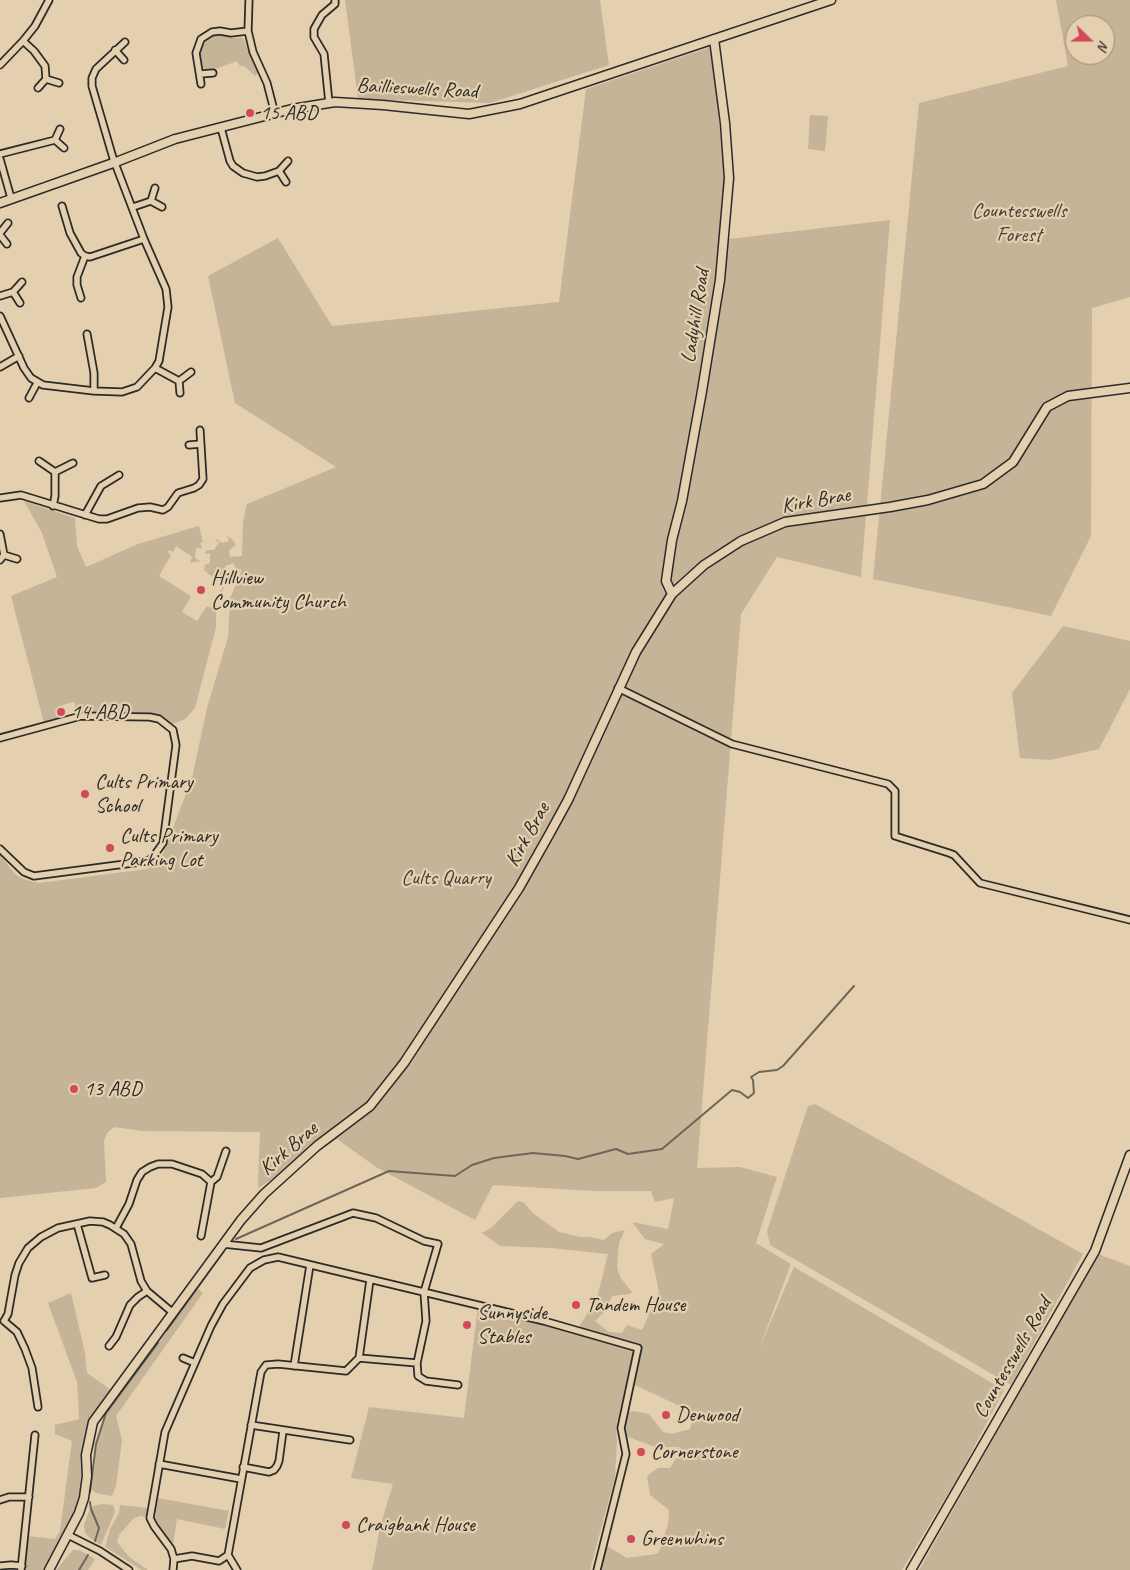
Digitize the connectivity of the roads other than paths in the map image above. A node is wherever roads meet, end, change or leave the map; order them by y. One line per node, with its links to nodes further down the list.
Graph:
1 (49, 0): 7 (street)
2 (249, 0): 5 (street)
3 (335, 0): 18 (street)
4 (831, 0): 6 (street, Baillieswells Road)
5 (248, 31): 13 (street); 19 (street)
6 (714, 39): 18 (street, Baillieswells Road); 72 (street, Ladyhill Road)
7 (23, 42): 11 (street); 14 (street)
8 (125, 42): 9 (street)
9 (116, 50): 10 (street); 27 (street)
10 (124, 60)
11 (0, 65)
12 (213, 73): 13 (street)
13 (200, 74): 16 (street)
14 (46, 79): 15 (street); 17 (street)
15 (59, 83)
16 (201, 84)
17 (38, 88)
18 (329, 103): 19 (street, Baillieswells Road)
19 (275, 114): 20 (street, Baillieswells Road)
20 (221, 128): 27 (street, Baillieswells Road); 28 (street)
21 (60, 129): 22 (street)
22 (55, 140): 23 (street); 24 (street)
23 (64, 148)
24 (0, 154)
25 (0, 159): 31 (street)
26 (288, 160): 28 (street)
27 (116, 162): 31 (street, Baillieswells Road); 35 (street)
28 (279, 171): 29 (street)
29 (286, 182)
30 (155, 188): 32 (street)
31 (11, 198): 33 (street, Baillieswells Road)
32 (151, 201): 35 (street); 36 (street)
33 (0, 202)
34 (62, 206): 41 (street)
35 (133, 207): 39 (street)
36 (162, 208)
37 (8, 223): 38 (street)
38 (0, 234): 40 (street)
39 (144, 239): 41 (street); 51 (street)
40 (7, 244)
41 (85, 256): 45 (street)
42 (22, 282): 43 (street)
43 (14, 292): 44 (street); 46 (street)
44 (0, 296)
45 (81, 298)
46 (20, 303)
47 (0, 316): 49 (street)
48 (87, 334): 56 (street)
49 (19, 356): 50 (street); 54 (street)
50 (0, 367)
51 (155, 368): 53 (street); 56 (street)
52 (191, 372): 53 (street)
53 (179, 381): 57 (street)
54 (36, 382): 56 (street); 58 (street)
55 (1130, 388): 72 (street, Kirk Brae)
56 (94, 391)
57 (180, 393)
58 (29, 398)
59 (200, 430): 60 (street)
60 (201, 444): 61 (street); 68 (street)
61 (189, 445)
62 (39, 461): 64 (street)
63 (73, 463): 64 (street)
64 (55, 472): 67 (street)
65 (119, 475): 68 (street)
66 (0, 498): 67 (street)
67 (53, 506): 68 (street)
68 (85, 516)
69 (0, 534): 70 (street)
70 (2, 558): 71 (street)
71 (17, 559)
72 (672, 594): 73 (street, Kirk Brae)
73 (618, 688): 76 (street); 85 (street, Kirk Brae)
74 (0, 738): 75 (street)
75 (0, 849)
76 (1130, 920)
77 (226, 1151): 79 (street)
78 (1130, 1155): 121 (street, Countesswells Road)
79 (210, 1182): 81 (street); 82 (street)
80 (77, 1224): 81 (street); 87 (street); 92 (street)
81 (116, 1228): 89 (street)
82 (202, 1229): 83 (street); 84 (street)
83 (210, 1231)
84 (201, 1236)
85 (223, 1244): 90 (street); 91 (street, Kirk Brae)
86 (310, 1265): 88 (street); 96 (street); 98 (street)
87 (105, 1275)
88 (370, 1280): 90 (street); 95 (street)
89 (146, 1291): 91 (street); 93 (street)
90 (424, 1292): 97 (street); 120 (street)
91 (172, 1312): 110 (street, Kirk Brae)
92 (2, 1321): 100 (street)
93 (109, 1346)
94 (183, 1358): 96 (street)
95 (359, 1358): 97 (street); 98 (street)
96 (195, 1362): 105 (street)
97 (417, 1363): 99 (street)
98 (294, 1366): 101 (street)
99 (458, 1386)
100 (38, 1407)
101 (251, 1425): 102 (street); 106 (street)
102 (283, 1431): 104 (street); 106 (street)
103 (35, 1435): 108 (street)
104 (350, 1440)
105 (159, 1464): 107 (street); 112 (street)
106 (243, 1467): 107 (street)
107 (241, 1479): 111 (street)
108 (29, 1497): 109 (street); 114 (street)
109 (0, 1500)
110 (68, 1535): 115 (street); 116 (street, Kirk Brae)
111 (228, 1555): 112 (street); 119 (street)
112 (174, 1559): 118 (street)
113 (0, 1566): 114 (street)
114 (21, 1568)
115 (121, 1568): 117 (street)
116 (49, 1570)
117 (129, 1570)
118 (172, 1570)
119 (237, 1570)
120 (597, 1570)
121 (911, 1570)

